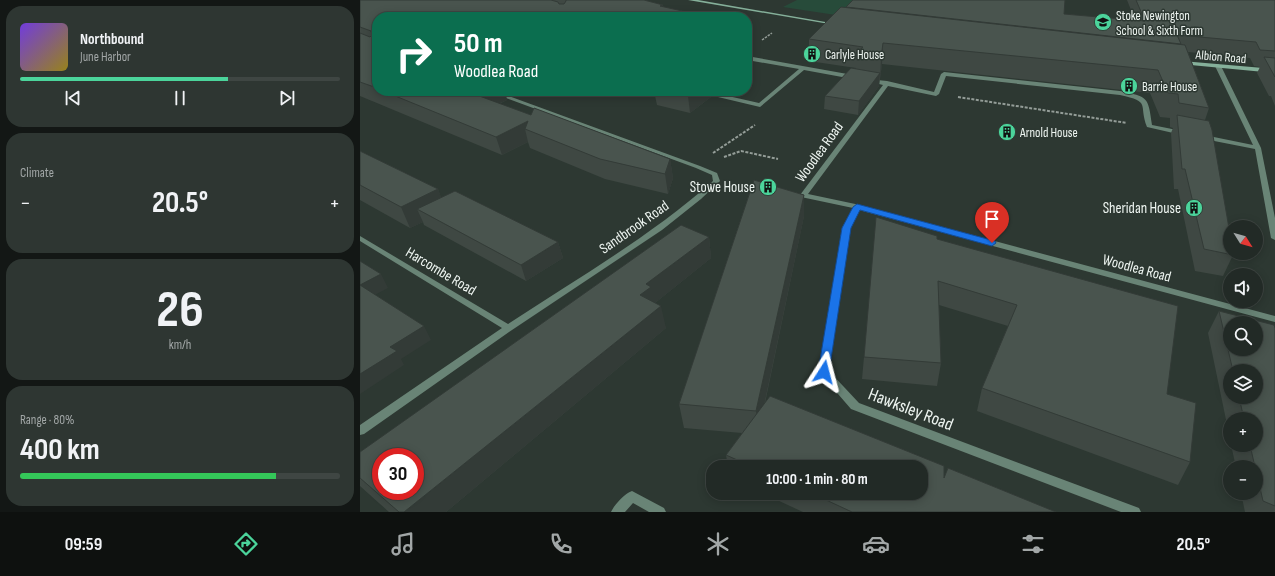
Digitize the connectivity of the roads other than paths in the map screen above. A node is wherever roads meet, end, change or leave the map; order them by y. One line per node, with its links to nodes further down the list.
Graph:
1 (690, 0): 2 (main road)
2 (839, 24)
3 (752, 59): 6 (street)
4 (1173, 62): 5 (main road, Albion Road)
5 (1218, 66): 7 (main road, Albion Road); 15 (street)
6 (803, 68): 8 (street); 12 (street)
7 (1275, 71)
8 (857, 78)
9 (864, 79): 10 (street)
10 (887, 83): 13 (street); 16 (street, Woodlea Road)
11 (504, 96): 20 (street, Sandbrook Road)
12 (721, 96)
13 (1186, 134)
14 (1193, 135): 15 (street)
15 (1258, 148): 18 (street)
16 (857, 207): 19 (street, Woodlea Road); 24 (street, Hawksley Road)
17 (360, 238): 20 (street, Harcombe Road)
18 (1275, 238)
19 (1275, 319)
20 (508, 328): 21 (street, Sandbrook Road)
21 (360, 431)
22 (618, 512): 23 (street)
23 (660, 512)
24 (1135, 512)

